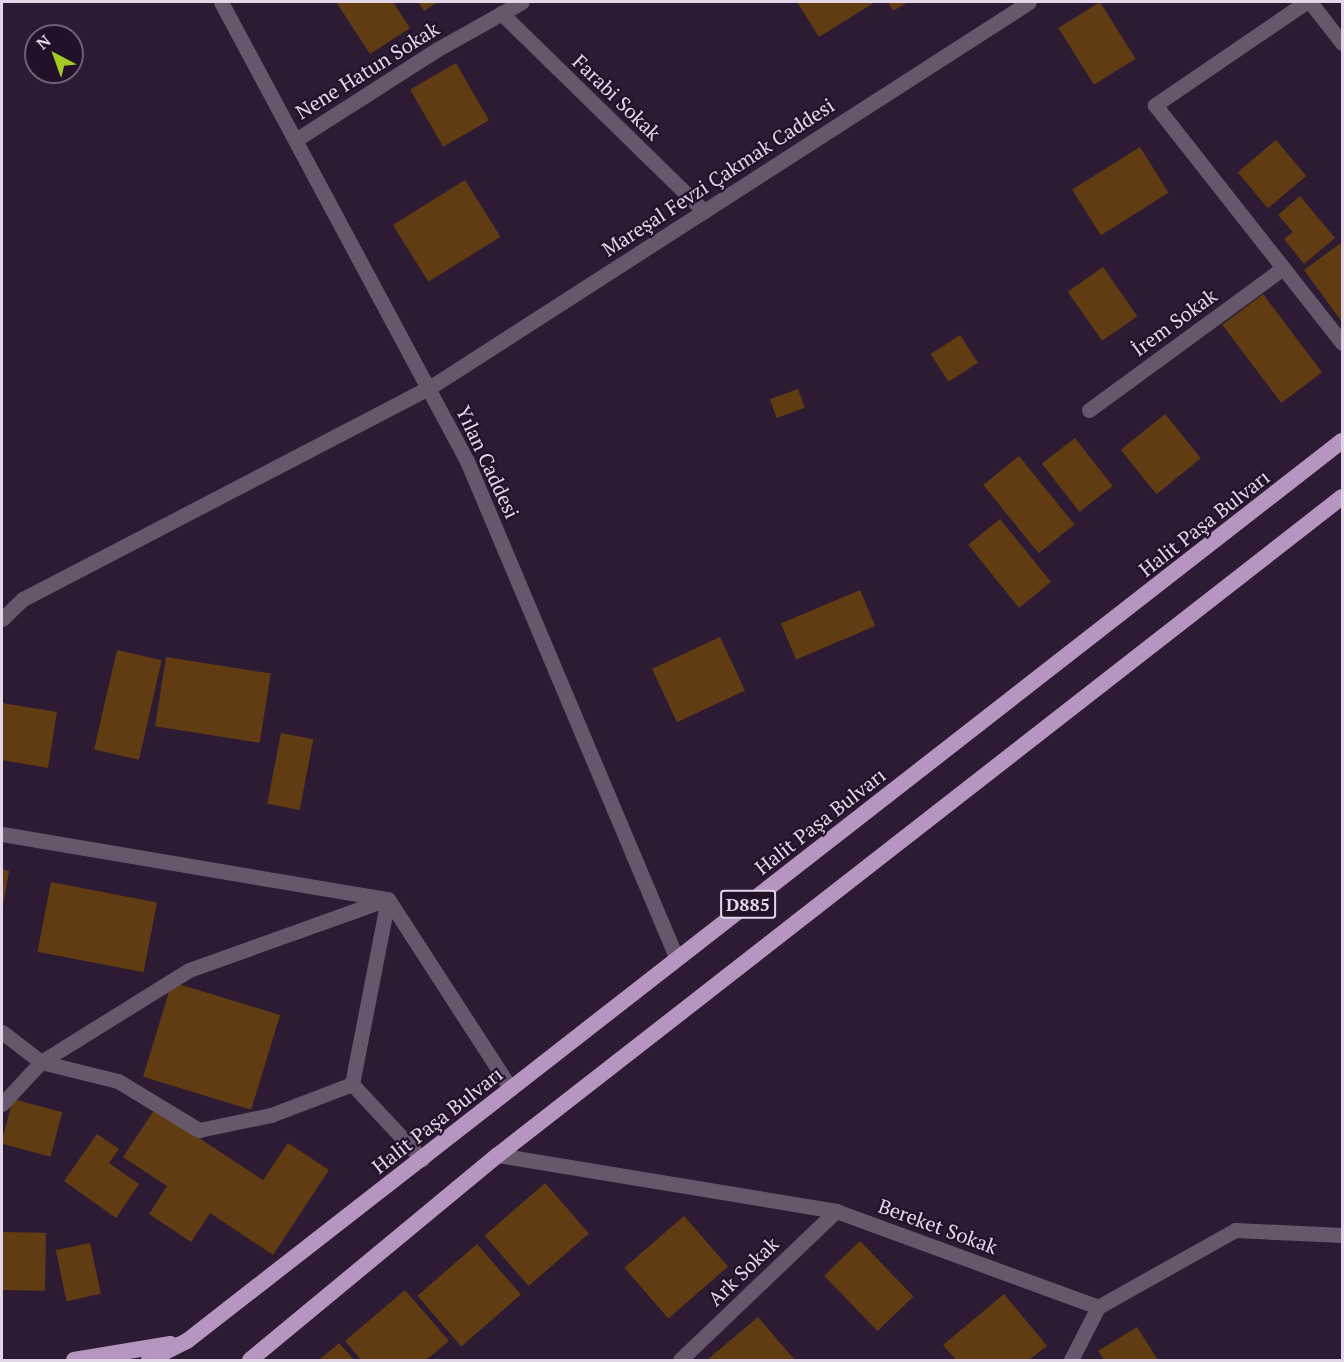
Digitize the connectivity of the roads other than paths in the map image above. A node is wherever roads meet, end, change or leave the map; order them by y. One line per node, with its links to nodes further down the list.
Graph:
1 (221, 2): 7 (street, Yılan Caddesi)
2 (522, 2): 5 (street, Nene Hatun Sokak)
3 (1027, 2): 8 (street, Mareşal Fevzi Çakmak Caddesi)
4 (1308, 2): 6 (street); 9 (street)
5 (501, 13): 7 (street, Nene Hatun Sokak); 8 (street, Farabi Sokak)
6 (1342, 44)
7 (297, 139): 11 (street, Yılan Caddesi)
8 (704, 211): 11 (street, Mareşal Fevzi Çakmak Caddesi)
9 (1283, 268): 10 (street); 12 (street, İrem Sokak)
10 (1342, 343)
11 (429, 388): 15 (street, Mareşal Fevzi Çakmak Caddesi); 18 (street, Yılan Caddesi)
12 (1089, 410)
13 (1342, 441): 18 (highway, Halit Paşa Bulvarı / D885)
14 (1342, 497): 24 (highway, D885)
15 (2, 619)
16 (2, 834): 17 (street)
17 (388, 899): 20 (street); 21 (street); 22 (street)
18 (677, 959): 22 (highway, Halit Paşa Bulvarı / D885)
19 (2, 1032): 20 (street)
20 (41, 1062): 21 (street); 23 (street)
21 (352, 1084): 25 (street)
22 (511, 1089): 25 (highway, Halit Paşa Bulvarı / D885)
23 (2, 1104)
24 (498, 1155): 26 (street, Bereket Sokak); 32 (highway, D885)
25 (422, 1159): 29 (highway, Halit Paşa Bulvarı / D885)
26 (836, 1211): 28 (street, Bereket Sokak); 33 (street, Ark Sokak)
27 (1342, 1235): 28 (street)
28 (1098, 1307): 34 (street)
29 (187, 1341): 30 (highway); 31 (highway, Halit Paşa Bulvarı / D885)
30 (74, 1360)
31 (149, 1360)
32 (250, 1360)
33 (680, 1360)
34 (1071, 1360)

